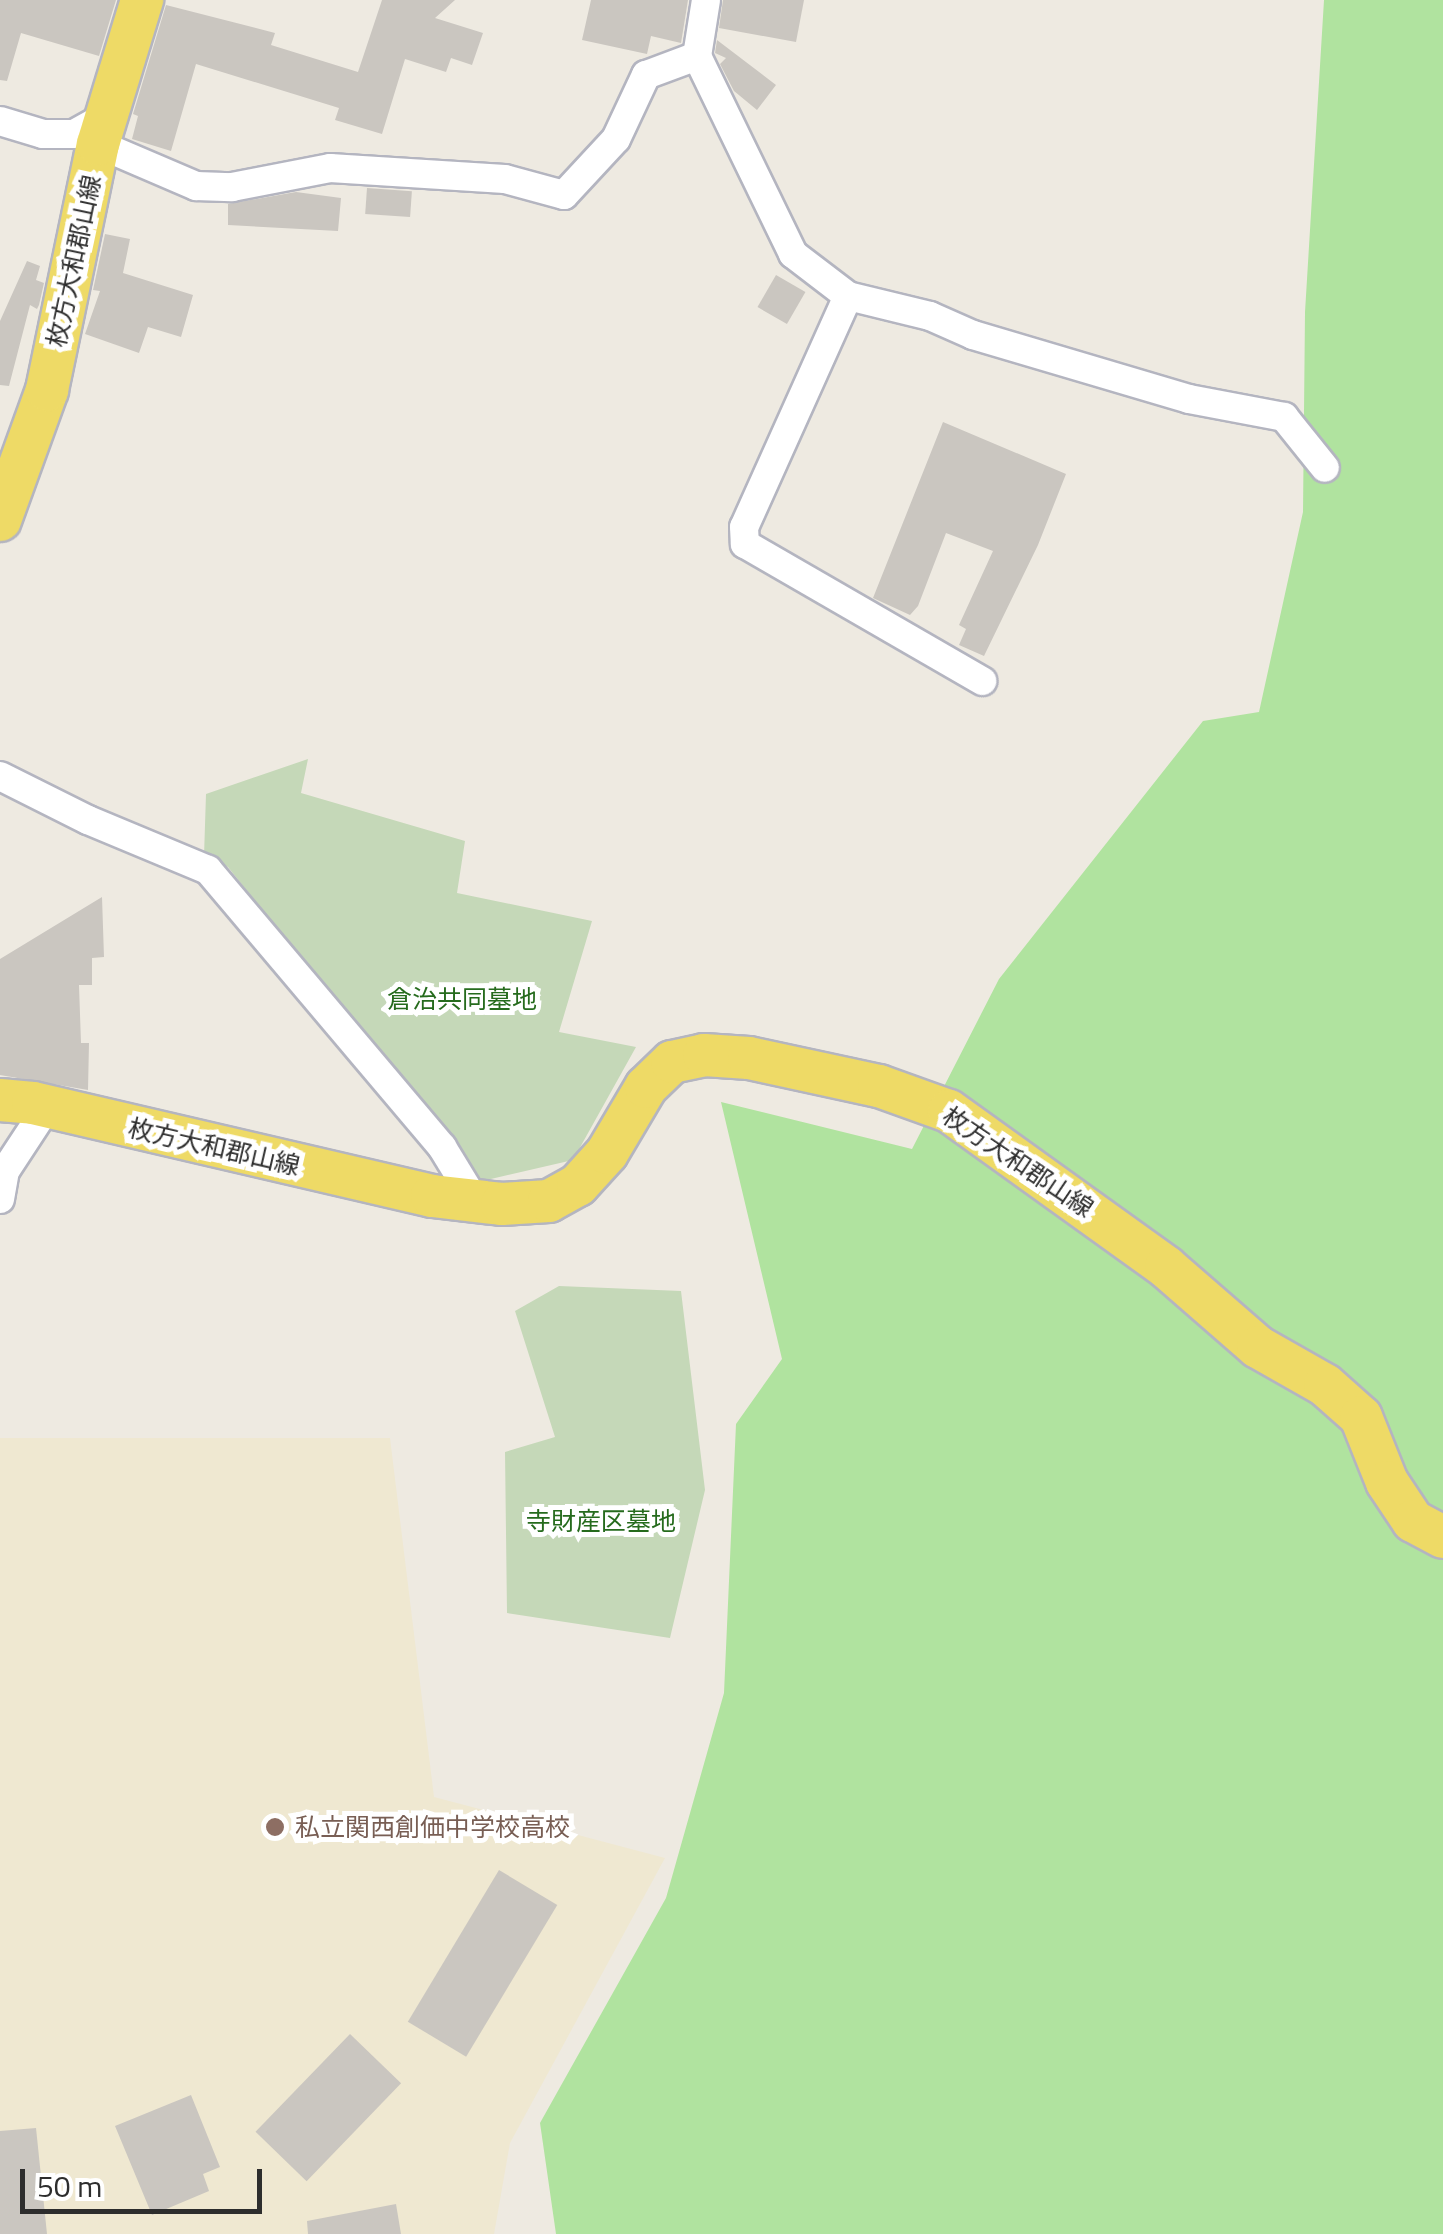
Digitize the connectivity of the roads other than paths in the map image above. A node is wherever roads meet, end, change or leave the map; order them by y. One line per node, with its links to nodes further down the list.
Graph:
1 (142, 0): 5 (main road, 枚方大和郡山線)
2 (706, 0): 3 (street)
3 (697, 56): 5 (street); 6 (street)
4 (0, 122): 5 (street)
5 (102, 130): 8 (main road, 枚方大和郡山線)
6 (848, 296): 7 (street); 9 (street)
7 (1324, 468)
8 (0, 520)
9 (982, 681)
10 (0, 776): 14 (street)
11 (0, 1100): 12 (main road, 枚方大和郡山線)
12 (47, 1106): 13 (street); 14 (main road, 枚方大和郡山線)
13 (0, 1199)
14 (476, 1201): 15 (main road, 枚方大和郡山線)
15 (1443, 1536)

